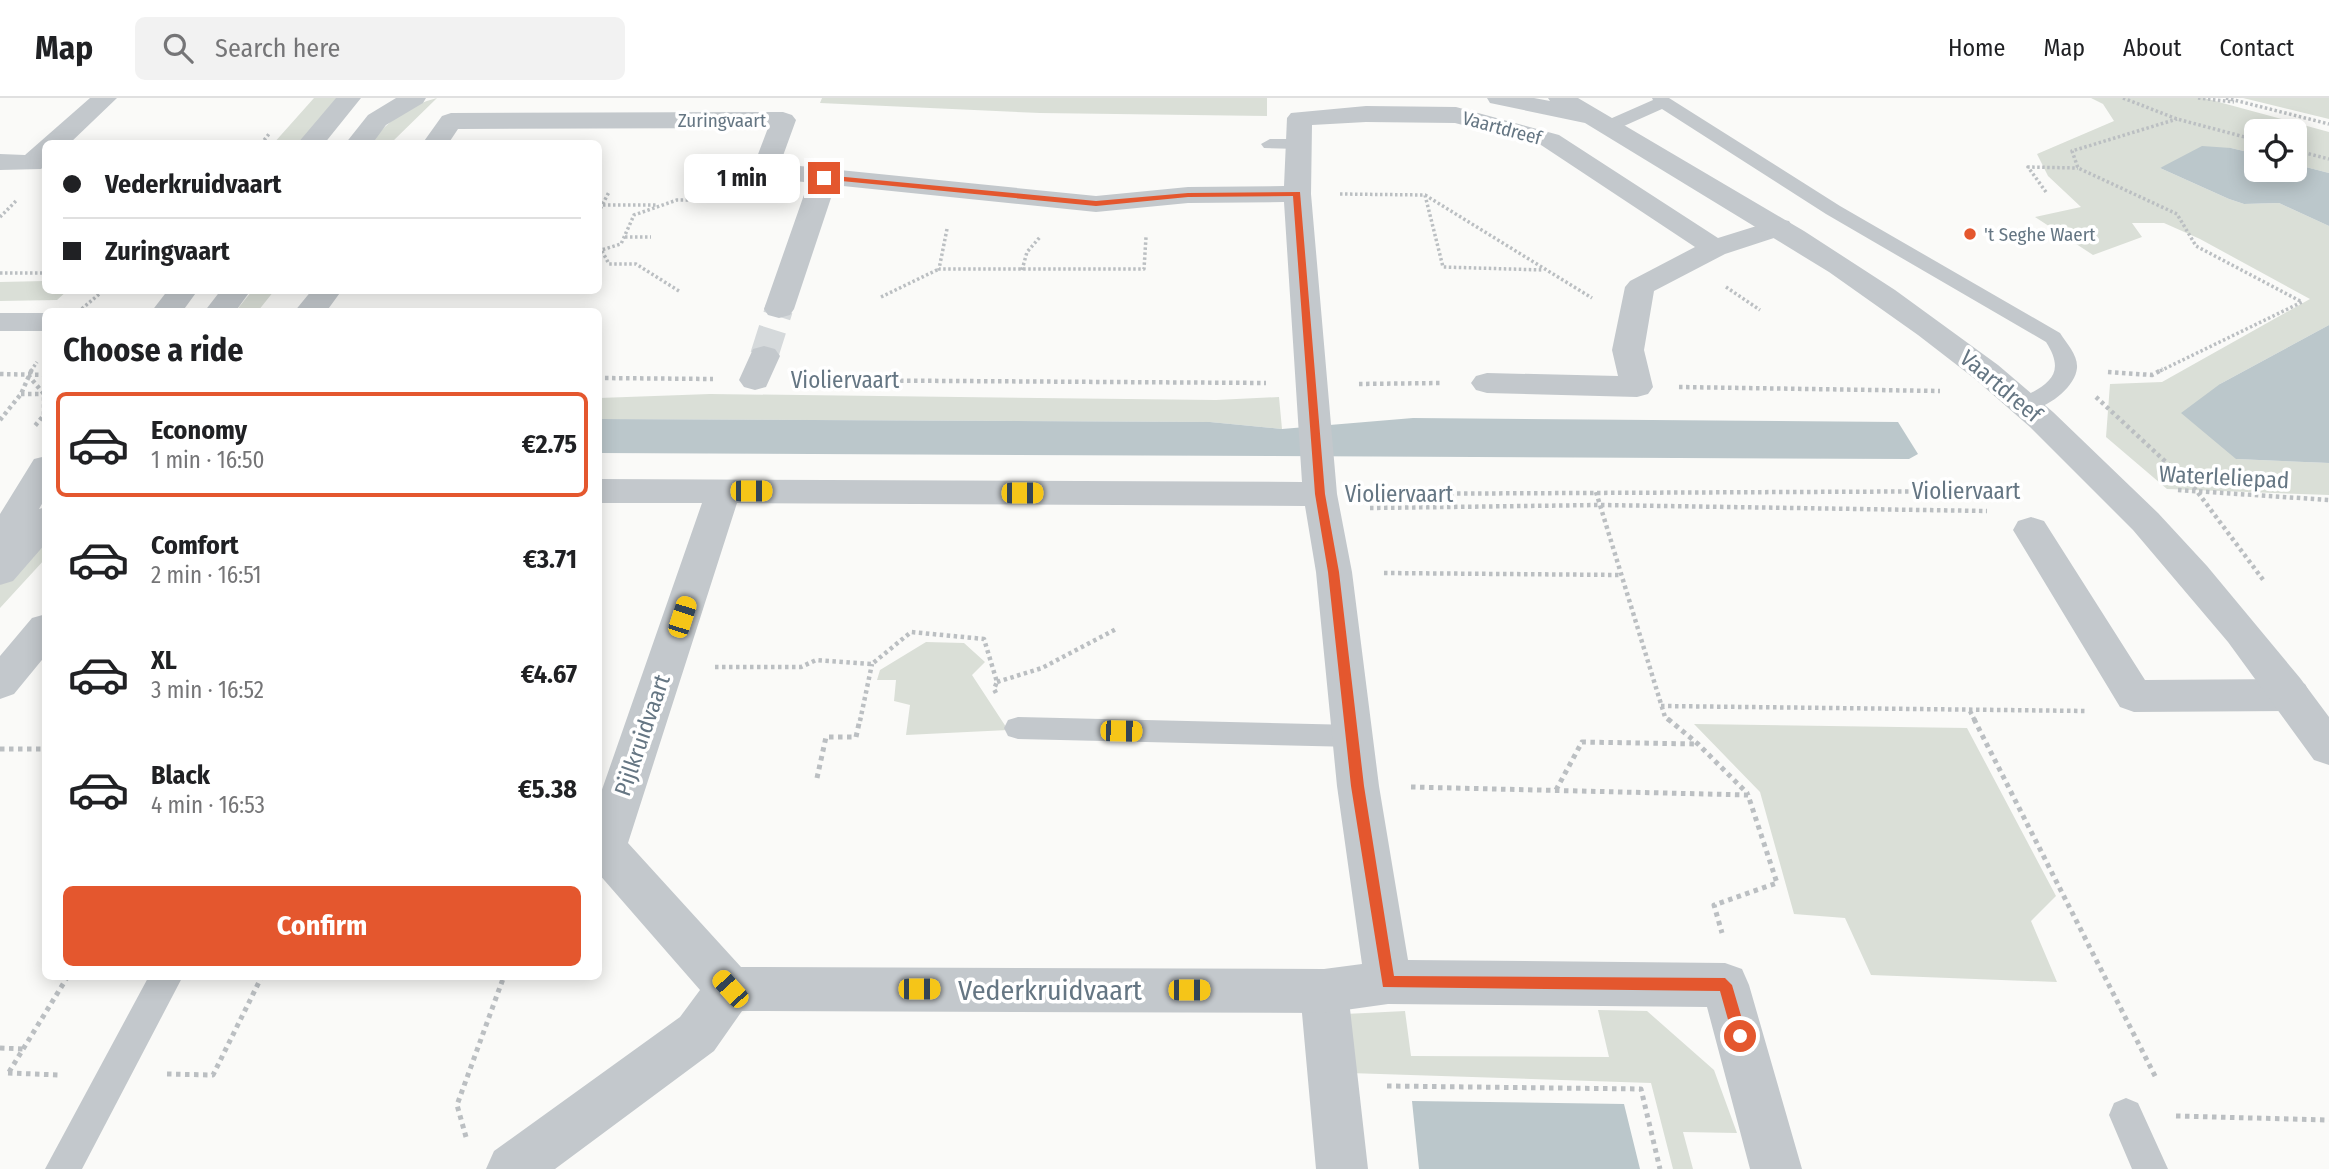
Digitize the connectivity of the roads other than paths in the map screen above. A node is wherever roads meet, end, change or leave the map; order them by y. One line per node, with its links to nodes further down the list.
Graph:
1 (105, 98): 9 (street)
2 (349, 98): 10 (street)
3 (414, 98): 11 (street)
4 (1499, 98): 7 (street, Vaartdreef)
5 (1560, 98): 7 (street, Vaartdreef)
6 (1662, 100): 7 (lane); 30 (lane)
7 (1601, 122): 18 (street, Vaartdreef)
8 (1300, 131): 13 (lane); 17 (street); 19 (street, Vaartdreef)
9 (58, 140)
10 (313, 140)
11 (361, 140)
12 (438, 140): 17 (street, Zuringvaart)
13 (1270, 144)
14 (42, 154): 15 (street)
15 (0, 162)
16 (819, 192): 26 (street)
17 (1297, 194): 34 (street)
18 (1779, 227): 19 (street); 30 (street, Vaartdreef)
19 (1715, 248): 29 (street)
20 (181, 294): 23 (street)
21 (234, 294): 24 (street)
22 (325, 294): 25 (street)
23 (169, 308)
24 (222, 308)
25 (312, 308)
26 (779, 309)
27 (0, 322): 28 (street)
28 (42, 322)
29 (1487, 383)
30 (2026, 405): 41 (street, Vaartdreef)
31 (42, 474): 37 (street)
32 (602, 491): 33 (street, Violiervaart)
33 (724, 491): 34 (street, Violiervaart); 45 (street, Pijlkruidvaart)
34 (1320, 493): 43 (street)
35 (42, 524): 38 (street)
36 (2031, 530): 41 (street)
37 (0, 544)
38 (0, 572)
39 (42, 633): 40 (street)
40 (0, 683)
41 (2291, 695): 44 (street, Vaartdreef)
42 (1018, 729): 43 (lane)
43 (1354, 736): 48 (street)
44 (2329, 748)
45 (602, 845)
46 (602, 849): 49 (street, Pijlkruidvaart)
47 (165, 980): 52 (lane)
48 (1388, 982): 50 (street, Vederkruidvaart); 55 (street, Vederkruidvaart)
49 (730, 989): 50 (street, Vederkruidvaart); 53 (street)
50 (1324, 990): 54 (street)
51 (2126, 1115): 56 (lane)
52 (63, 1169)
53 (512, 1169)
54 (1342, 1169)
55 (1776, 1169)
56 (2150, 1169)

